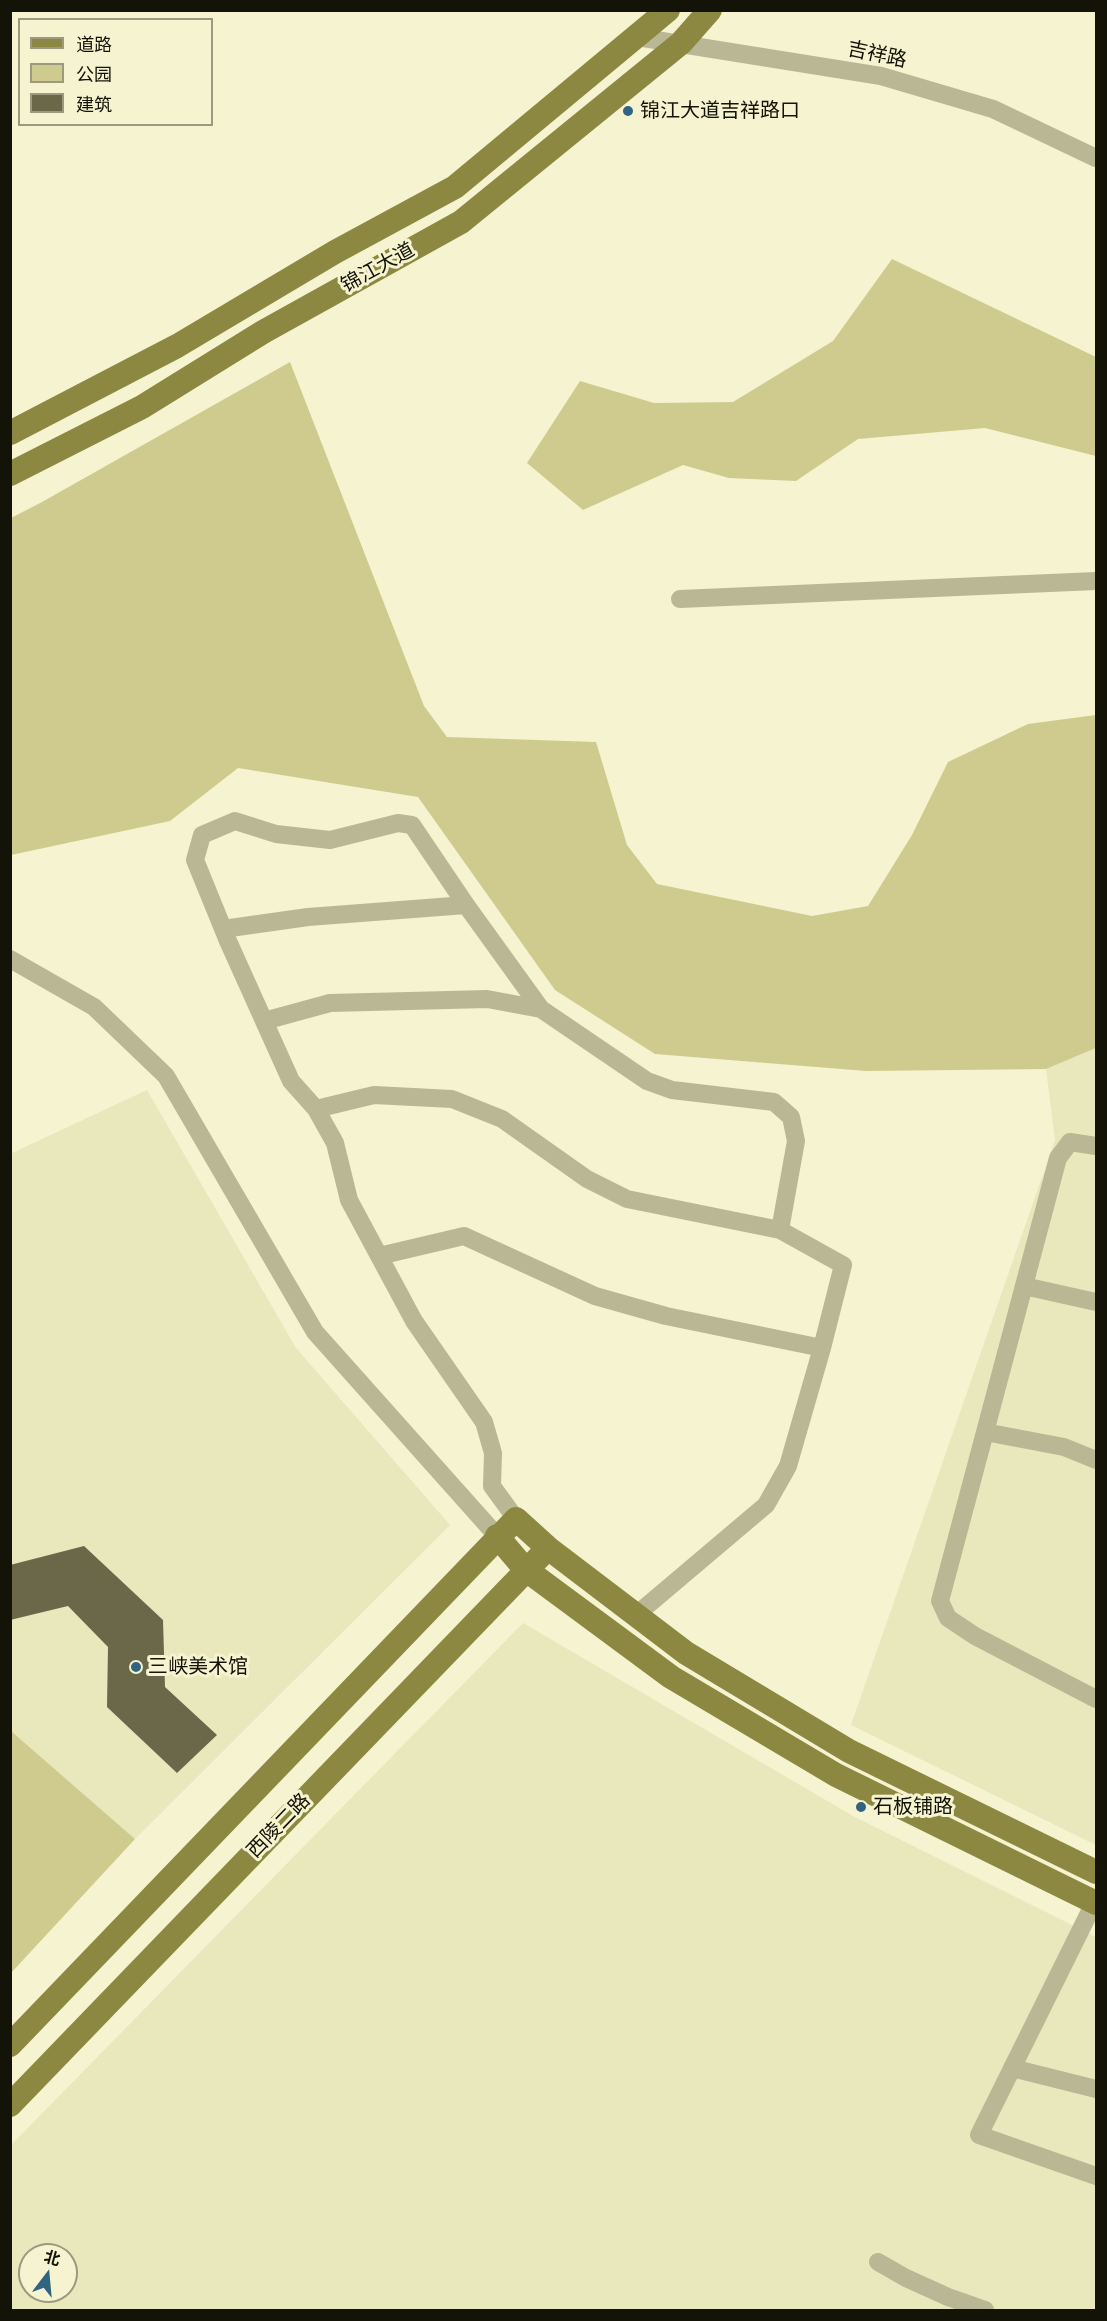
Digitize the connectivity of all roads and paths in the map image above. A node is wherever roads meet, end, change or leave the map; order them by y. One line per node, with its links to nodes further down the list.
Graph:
1 (668, 10): 3 (main road, 锦江大道)
2 (710, 10): 4 (main road, 锦江大道)
3 (637, 36): 4 (street, 吉祥路); 6 (main road, 锦江大道)
4 (681, 43): 5 (street, 吉祥路); 7 (main road, 锦江大道)
5 (1096, 158)
6 (10, 434)
7 (10, 474)
8 (1096, 581): 9 (street)
9 (680, 599)
10 (466, 905): 11 (street); 11 (street); 13 (street)
11 (223, 929): 14 (street)
12 (10, 959): 25 (street)
13 (541, 1009): 14 (street); 17 (street)
14 (264, 1021): 15 (street)
15 (316, 1109): 17 (street); 18 (street)
16 (1096, 1146): 19 (street)
17 (780, 1230): 21 (street)
18 (379, 1256): 21 (street); 24 (street)
19 (1024, 1286): 20 (street); 22 (street)
20 (1096, 1302)
21 (822, 1348): 28 (street)
22 (985, 1432): 23 (street); 29 (street)
23 (1096, 1460)
24 (516, 1519): 25 (main road); 26 (main road)
25 (497, 1536): 27 (main road); 32 (main road)
26 (548, 1548): 27 (main road, 西陵二路); 28 (main road)
27 (525, 1569): 31 (main road); 35 (main road, 西陵二路)
28 (636, 1615): 30 (main road)
29 (1096, 1699)
30 (1096, 1872)
31 (1096, 1901): 33 (street)
32 (10, 2045)
33 (1012, 2068): 34 (street); 36 (street)
34 (1096, 2090)
35 (10, 2105)
36 (1096, 2176)
37 (878, 2262): 38 (street)
38 (985, 2310)

